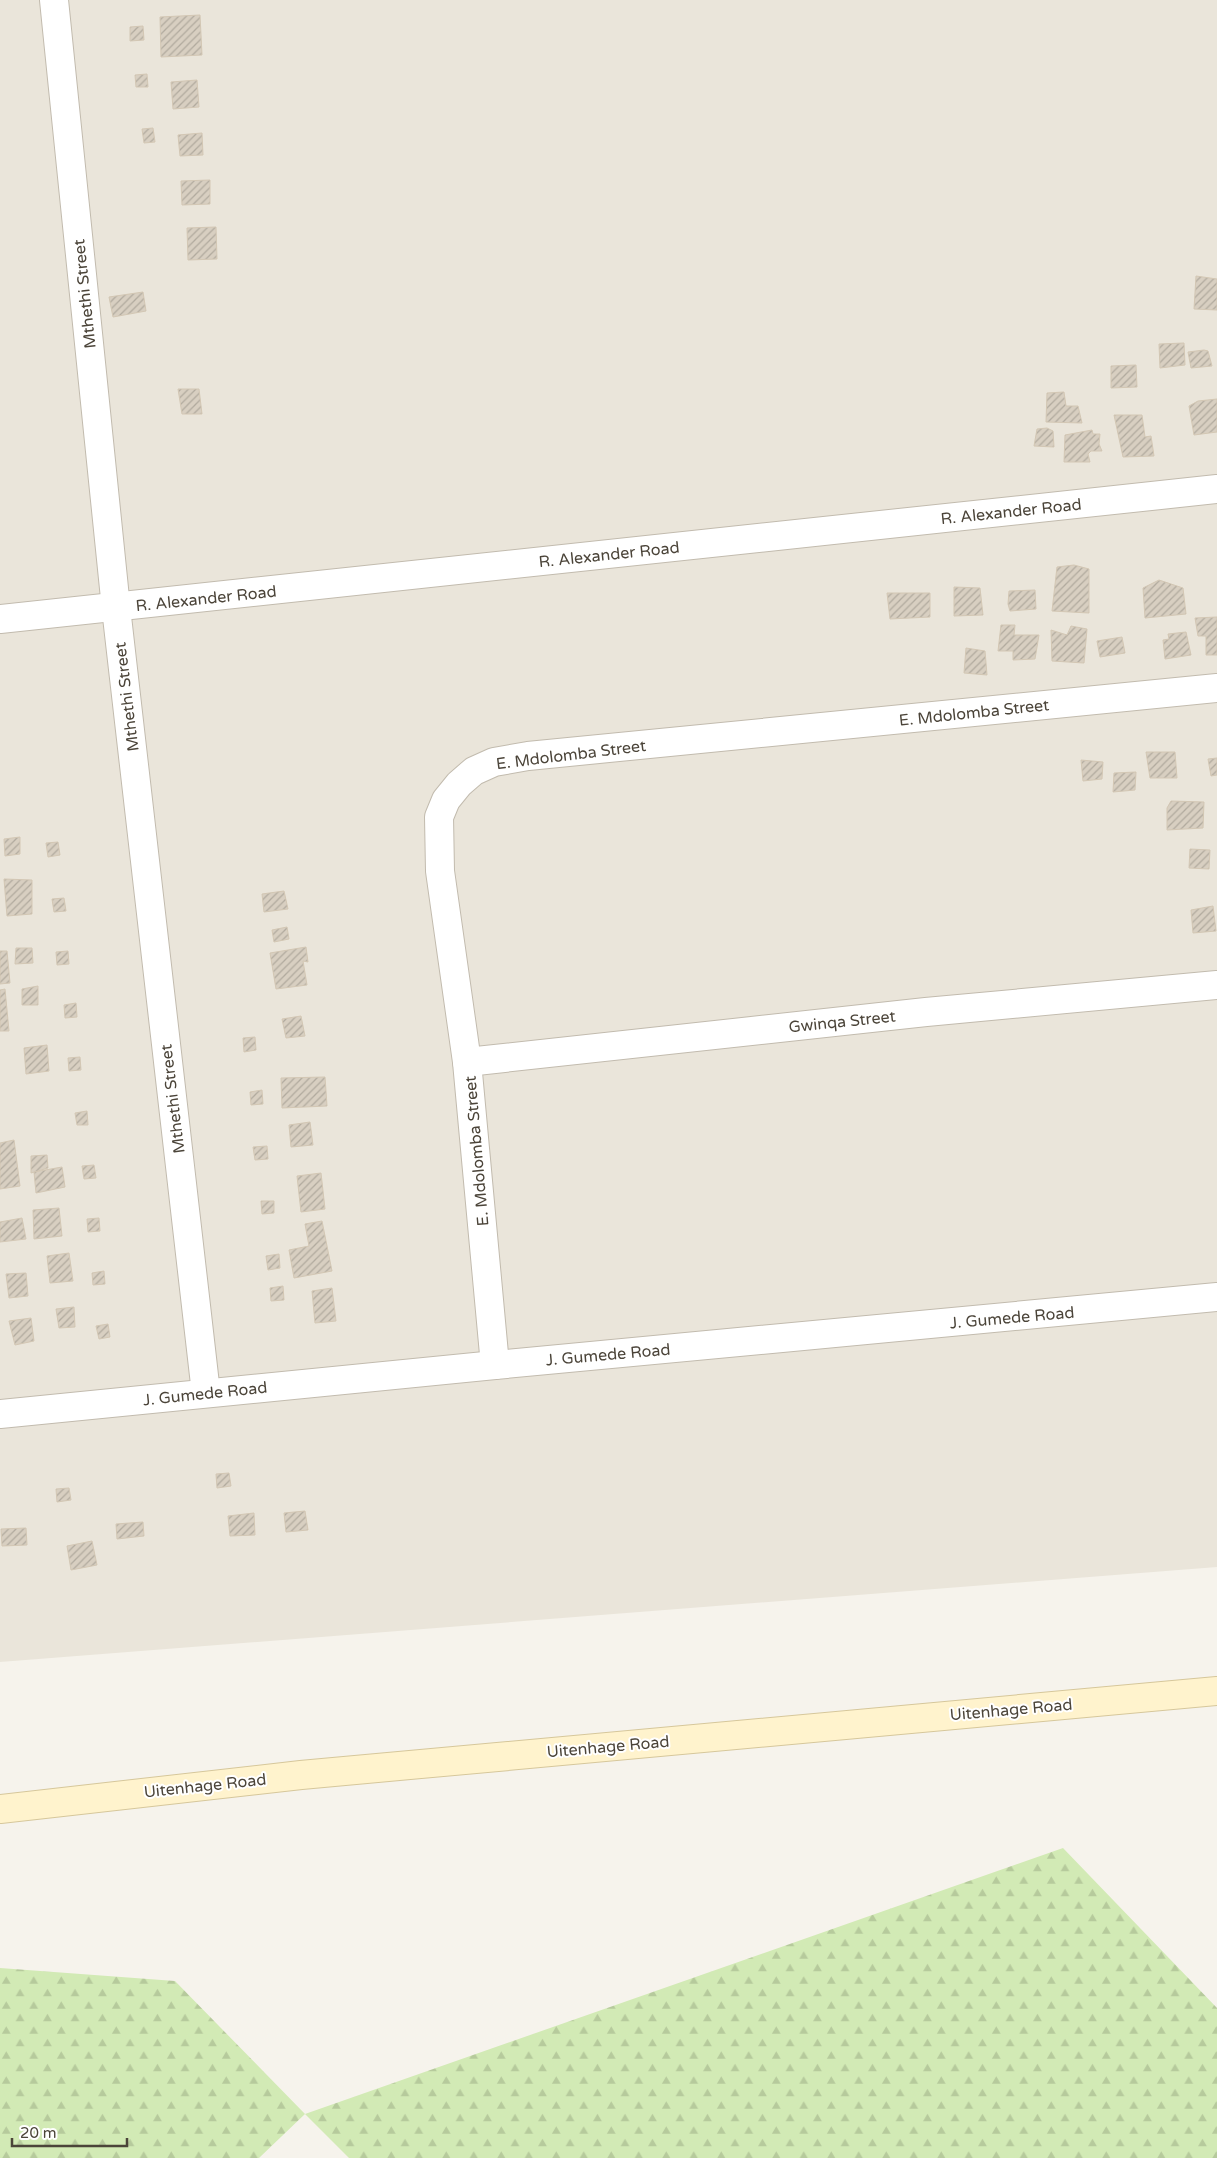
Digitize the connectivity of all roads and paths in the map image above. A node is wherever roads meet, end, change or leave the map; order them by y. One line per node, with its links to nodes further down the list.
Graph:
1 (54, 0): 3 (street, Mthethi Street)
2 (1217, 489): 3 (street, R. Alexander Road)
3 (116, 608): 4 (street, R. Alexander Road); 10 (street, Mthethi Street)
4 (0, 620)
5 (1217, 688): 7 (street, E. Mdolomba Street)
6 (1217, 986): 7 (street, Gwinqa Street)
7 (467, 1062): 9 (street, E. Mdolomba Street)
8 (1217, 1297): 9 (street, J. Gumede Road)
9 (495, 1365): 10 (street, J. Gumede Road)
10 (206, 1393): 11 (street, J. Gumede Road)
11 (0, 1414)
12 (1217, 1691): 13 (main road, Uitenhage Road)
13 (0, 1809)

